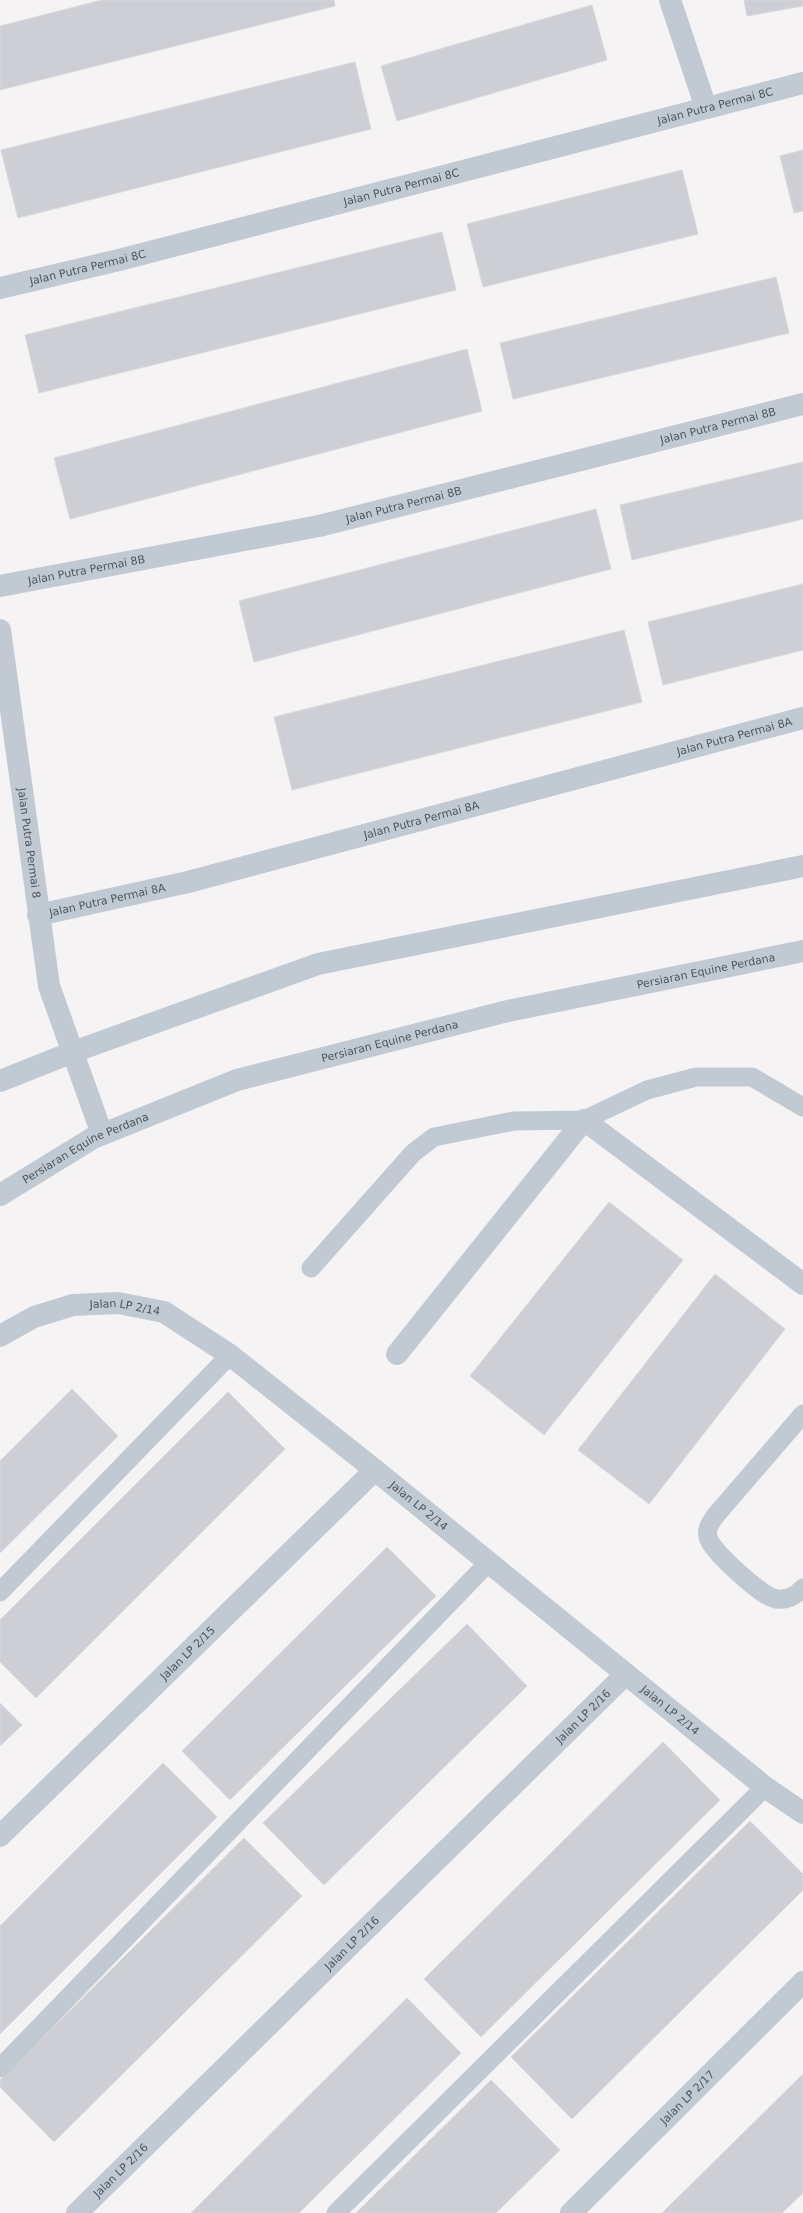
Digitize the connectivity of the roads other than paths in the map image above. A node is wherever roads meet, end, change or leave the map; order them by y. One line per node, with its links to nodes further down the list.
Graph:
1 (670, 0): 3 (street)
2 (803, 83): 3 (street, Jalan Putra Permai 8C)
3 (706, 108): 4 (street, Jalan Putra Permai 8C)
4 (0, 288)
5 (803, 404): 6 (street, Jalan Putra Permai 8B)
6 (0, 586)
7 (0, 630): 10 (street, Jalan Putra Permai 8)
8 (803, 718): 10 (street, Jalan Putra Permai 8A)
9 (803, 866): 12 (street)
10 (38, 915): 12 (street, Jalan Putra Permai 8)
11 (798, 955): 16 (street, Persiaran Equine Perdana)
12 (73, 1052): 13 (street); 16 (street, Jalan Putra Permai 8)
13 (0, 1081)
14 (803, 1107): 15 (lane)
15 (584, 1120): 18 (lane); 19 (street); 21 (street)
16 (102, 1134): 17 (street, Persiaran Equine Perdana)
17 (0, 1195)
18 (311, 1268)
19 (803, 1284)
20 (0, 1336): 22 (street, Jalan LP 2/14)
21 (397, 1354)
22 (230, 1355): 24 (street, Jalan LP 2/14); 27 (lane)
23 (803, 1414): 26 (lane)
24 (375, 1470): 25 (street, Jalan LP 2/14); 31 (street, Jalan LP 2/15)
25 (489, 1562): 28 (street, Jalan LP 2/14); 33 (lane)
26 (803, 1588)
27 (0, 1592)
28 (626, 1674): 29 (street, Jalan LP 2/14); 34 (street, Jalan LP 2/16)
29 (765, 1787): 30 (street, Jalan LP 2/14); 35 (lane)
30 (803, 1813)
31 (0, 1836)
32 (803, 1982): 36 (street, Jalan LP 2/17)
33 (0, 2068)
34 (77, 2213)
35 (336, 2213)
36 (571, 2213)

